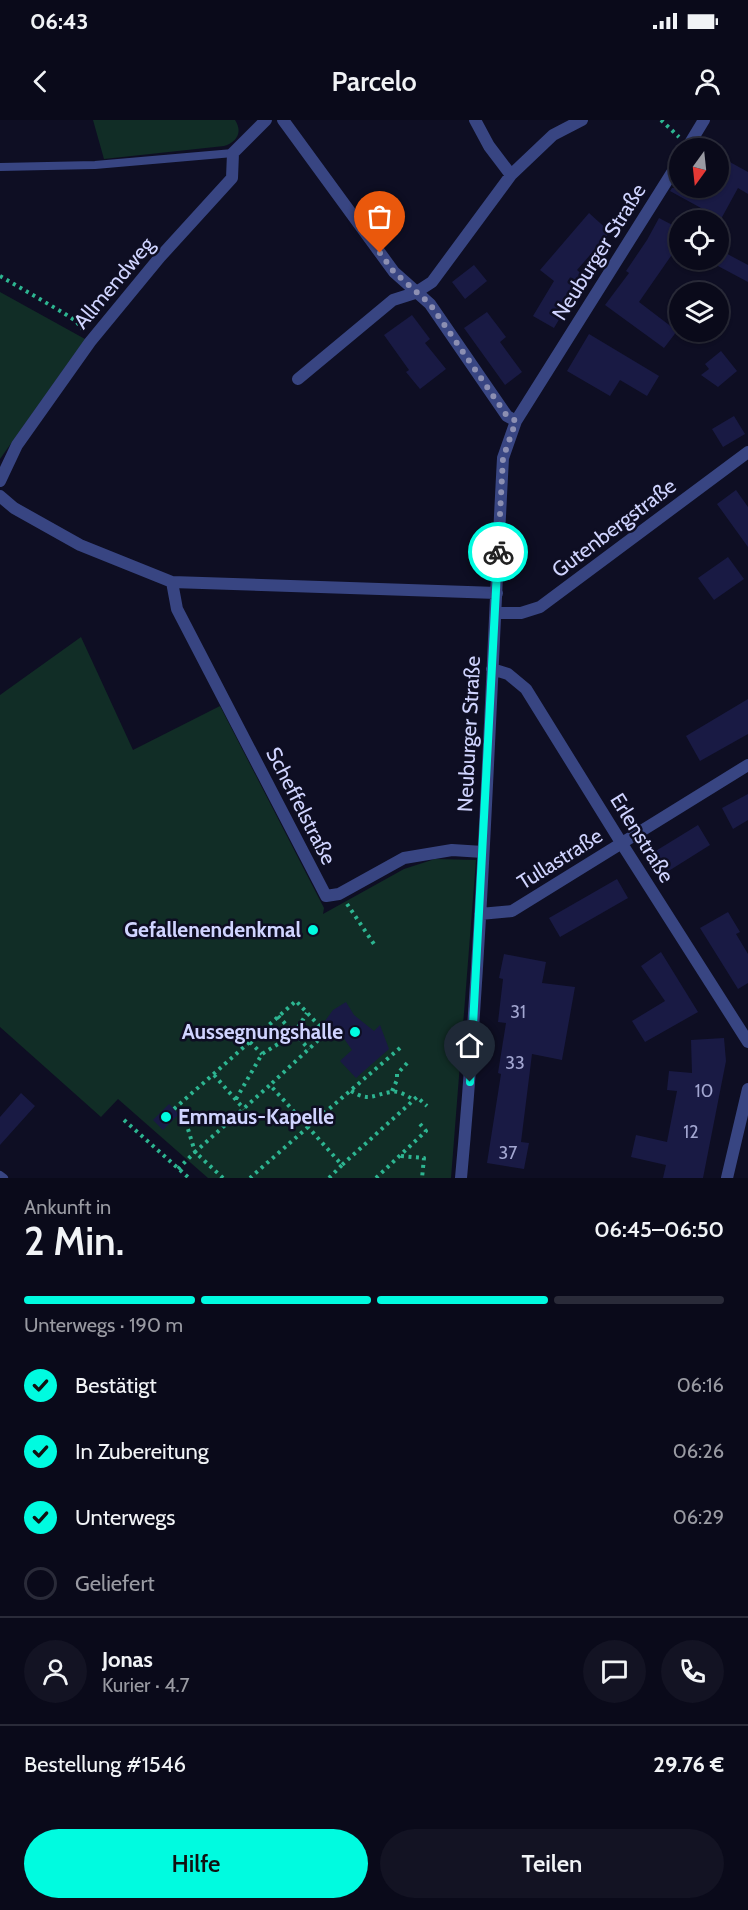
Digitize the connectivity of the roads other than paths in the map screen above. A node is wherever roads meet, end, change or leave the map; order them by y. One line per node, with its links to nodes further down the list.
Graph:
1 (266, 120): 7 (street)
2 (283, 120): 11 (street)
3 (475, 120): 9 (street)
4 (582, 120): 9 (street)
5 (704, 120): 6 (street)
6 (693, 138)
7 (233, 153): 8 (lane); 15 (street, Allmendweg)
8 (0, 167)
9 (511, 175): 11 (street)
10 (669, 178): 13 (street, Neuburger Straße)
11 (416, 293): 12 (street); 13 (street)
12 (297, 379)
13 (516, 421): 18 (street, Neuburger Straße)
14 (748, 452): 19 (street, Gutenbergstraße)
15 (0, 481)
16 (0, 496): 17 (street)
17 (172, 582): 18 (street); 23 (street, Scheffelstraße)
18 (497, 593): 19 (street, Neuburger Straße)
19 (496, 613): 20 (street, Neuburger Straße)
20 (492, 669): 22 (street, Erlenstraße); 23 (street, Neuburger Straße)
21 (748, 765): 22 (street, Tullastraße)
22 (622, 843): 24 (street, Tullastraße); 25 (street, Erlenstraße)
23 (483, 852): 24 (street, Neuburger Straße)
24 (480, 914): 29 (street, Neuburger Straße)
25 (748, 1042)
26 (748, 1089): 30 (street)
27 (0, 1175): 28 (lane)
28 (4, 1178)
29 (461, 1178)
30 (727, 1178)

